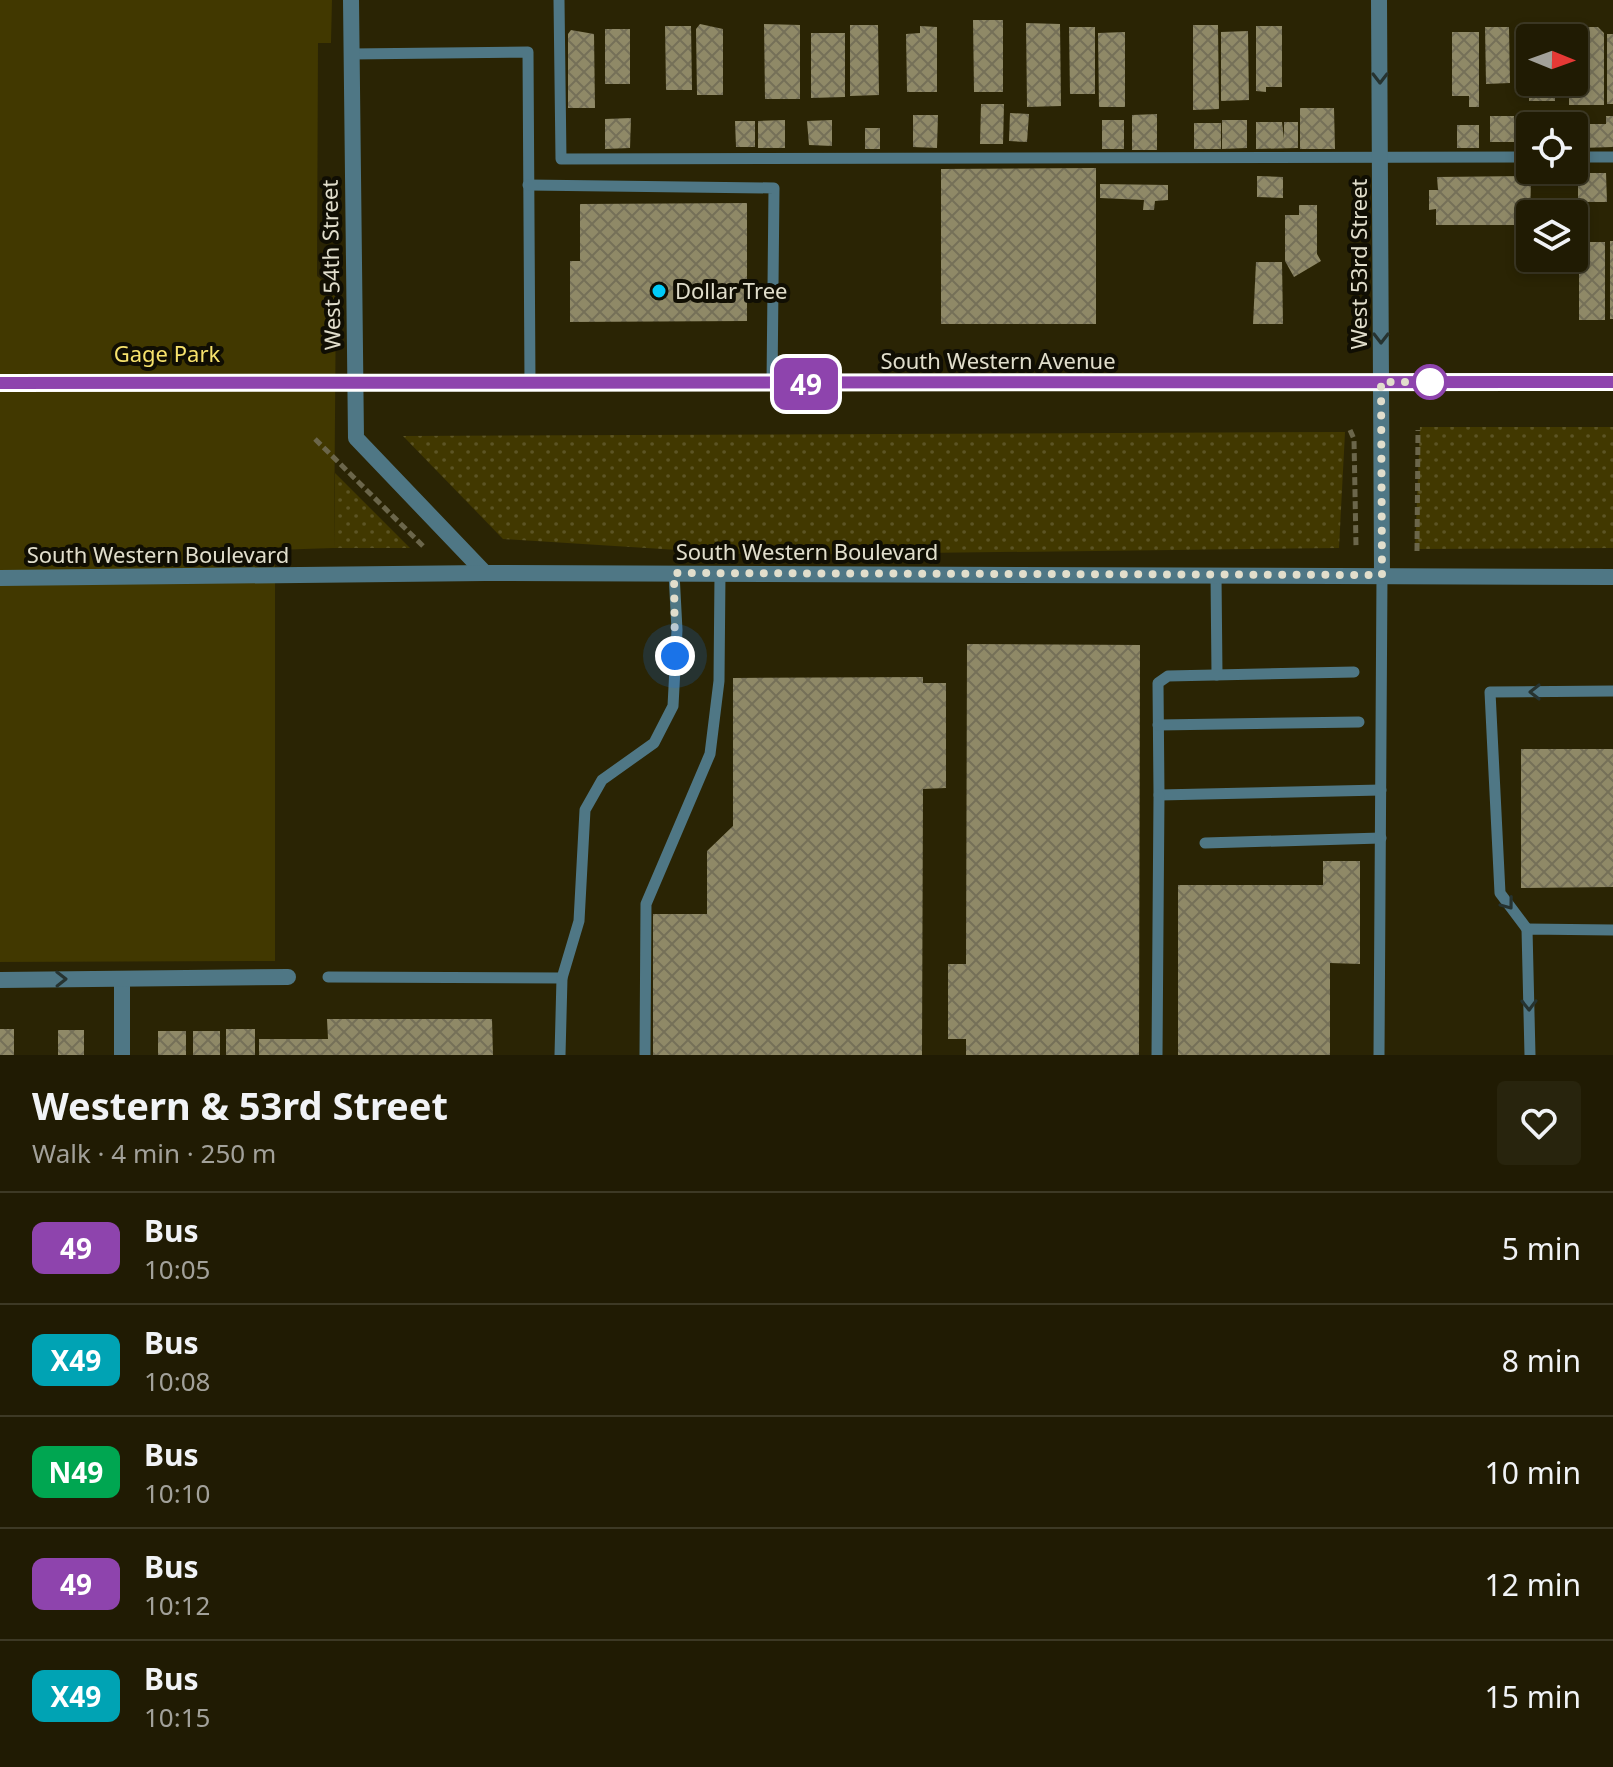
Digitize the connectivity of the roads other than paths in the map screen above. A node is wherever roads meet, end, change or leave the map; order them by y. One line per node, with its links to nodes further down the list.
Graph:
1 (351, 0): 4 (street, West 54th Street)
2 (559, 0): 5 (lane)
3 (1379, 0): 5 (street, West 53rd Street, one-way to 5)
4 (351, 54): 9 (lane); 13 (street, West 54th Street)
5 (1380, 157): 6 (lane); 10 (street, West 53rd Street, one-way to 10)
6 (1516, 157)
7 (1588, 157): 8 (lane)
8 (1613, 157)
9 (528, 185): 14 (lane); 15 (lane)
10 (1381, 382): 11 (main road, South Western Avenue); 15 (main road, South Western Avenue); 20 (street, West 53rd Street)
11 (1613, 382)
12 (0, 383): 13 (main road, South Western Avenue)
13 (354, 383): 14 (main road, South Western Avenue); 16 (street, West 54th Street)
14 (530, 384): 15 (main road, South Western Avenue)
15 (772, 384)
16 (485, 573): 17 (street, South Western Boulevard); 22 (street, South Western Boulevard)
17 (674, 573): 18 (street, South Western Boulevard); 36 (lane)
18 (720, 574): 19 (street, South Western Boulevard); 41 (lane)
19 (1216, 575): 20 (street, South Western Boulevard); 24 (lane)
20 (1382, 575): 21 (street, South Western Boulevard); 28 (lane)
21 (1613, 577)
22 (0, 578)
23 (1354, 672): 24 (lane)
24 (1217, 675): 27 (lane)
25 (1613, 691): 32 (lane, one-way to 32)
26 (1359, 722): 27 (lane)
27 (1158, 725): 29 (lane)
28 (1381, 790): 29 (lane); 30 (lane)
29 (1159, 795): 42 (lane)
30 (1381, 838): 31 (lane); 43 (lane)
31 (1205, 843)
32 (1527, 929): 33 (lane); 44 (lane, one-way to 44)
33 (1613, 930)
34 (288, 977): 37 (street)
35 (328, 977): 36 (lane)
36 (562, 978): 40 (lane)
37 (122, 979): 38 (street, one-way to 37); 39 (street)
38 (0, 980)
39 (122, 1055)
40 (560, 1055)
41 (645, 1055)
42 (1157, 1055)
43 (1379, 1055)
44 (1530, 1055)

